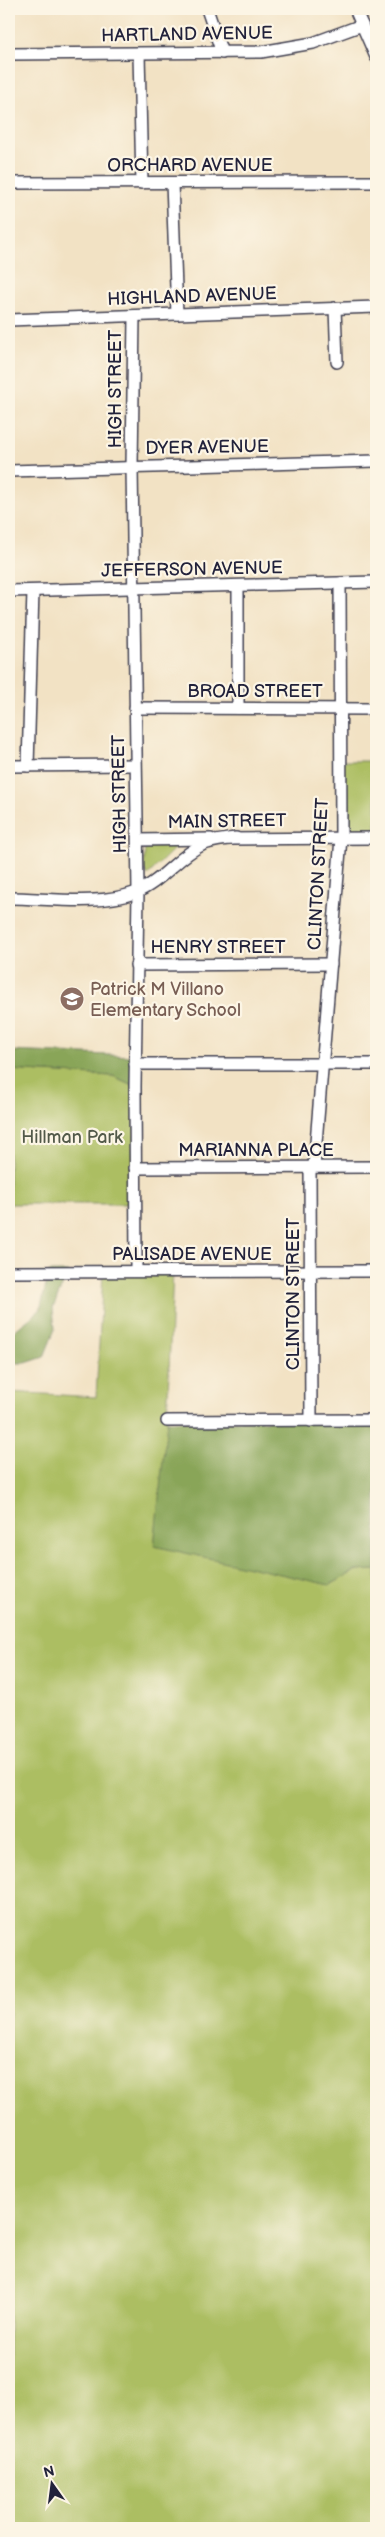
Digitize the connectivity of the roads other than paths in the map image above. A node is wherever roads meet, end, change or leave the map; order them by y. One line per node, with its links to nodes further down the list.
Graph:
1 (207, 9): 4 (street)
2 (355, 9): 3 (street)
3 (368, 30): 4 (street, HARTLAND AVENUE); 7 (street)
4 (222, 53): 6 (street, HARTLAND AVENUE)
5 (9, 54): 6 (street, HARTLAND AVENUE)
6 (138, 54): 10 (street)
7 (376, 57)
8 (372, 182): 11 (street, ORCHARD AVENUE)
9 (9, 183): 10 (street, ORCHARD AVENUE)
10 (142, 183): 11 (street, ORCHARD AVENUE)
11 (172, 183): 14 (street)
12 (376, 307): 13 (street, HIGHLAND AVENUE)
13 (335, 308): 14 (street, HIGHLAND AVENUE); 17 (street)
14 (177, 314): 15 (street, HIGHLAND AVENUE)
15 (134, 316): 16 (street, HIGHLAND AVENUE); 19 (street, HIGH STREET)
16 (9, 320)
17 (337, 362)
18 (376, 461): 19 (street, DYER AVENUE)
19 (132, 467): 20 (street, DYER AVENUE); 24 (street, HIGH STREET)
20 (9, 471)
21 (376, 582): 22 (street, JEFFERSON AVENUE)
22 (340, 583): 23 (street, JEFFERSON AVENUE); 29 (street, CLINTON STREET)
23 (238, 586): 24 (street, JEFFERSON AVENUE); 28 (street)
24 (134, 588): 26 (street, JEFFERSON AVENUE); 27 (street, HIGH STREET)
25 (9, 591): 26 (street, JEFFERSON AVENUE)
26 (33, 591): 33 (street)
27 (135, 708): 28 (street, BROAD STREET); 31 (street, HIGH STREET)
28 (238, 708): 29 (street, BROAD STREET)
29 (341, 709): 30 (street, BROAD STREET); 35 (street, CLINTON STREET)
30 (376, 709)
31 (135, 765): 33 (street); 37 (street, HIGH STREET)
32 (9, 766): 33 (street)
33 (28, 766)
34 (236, 838): 35 (street, MAIN STREET); 37 (street, MAIN STREET); 38 (street)
35 (341, 838): 36 (street, MAIN STREET); 40 (street, CLINTON STREET)
36 (376, 838)
37 (138, 840): 38 (street, HIGH STREET)
38 (138, 891): 39 (street); 41 (street, HIGH STREET)
39 (9, 898)
40 (331, 964): 41 (street, HENRY STREET); 44 (street, CLINTON STREET)
41 (136, 965): 42 (street, HIGH STREET)
42 (135, 1064): 44 (street); 47 (street, HIGH STREET)
43 (376, 1064): 44 (street)
44 (322, 1065): 46 (street, CLINTON STREET)
45 (376, 1166): 46 (street, MARIANNA PLACE)
46 (312, 1167): 47 (street, MARIANNA PLACE); 49 (street, CLINTON STREET)
47 (135, 1168): 51 (street, HIGH STREET)
48 (376, 1270): 49 (street, PALISADE AVENUE)
49 (310, 1271): 51 (street, PALISADE AVENUE); 54 (street, CLINTON STREET)
50 (9, 1272): 51 (street, PALISADE AVENUE)
51 (136, 1272)
52 (376, 1420): 54 (street)
53 (167, 1421): 54 (street)
54 (311, 1421)

